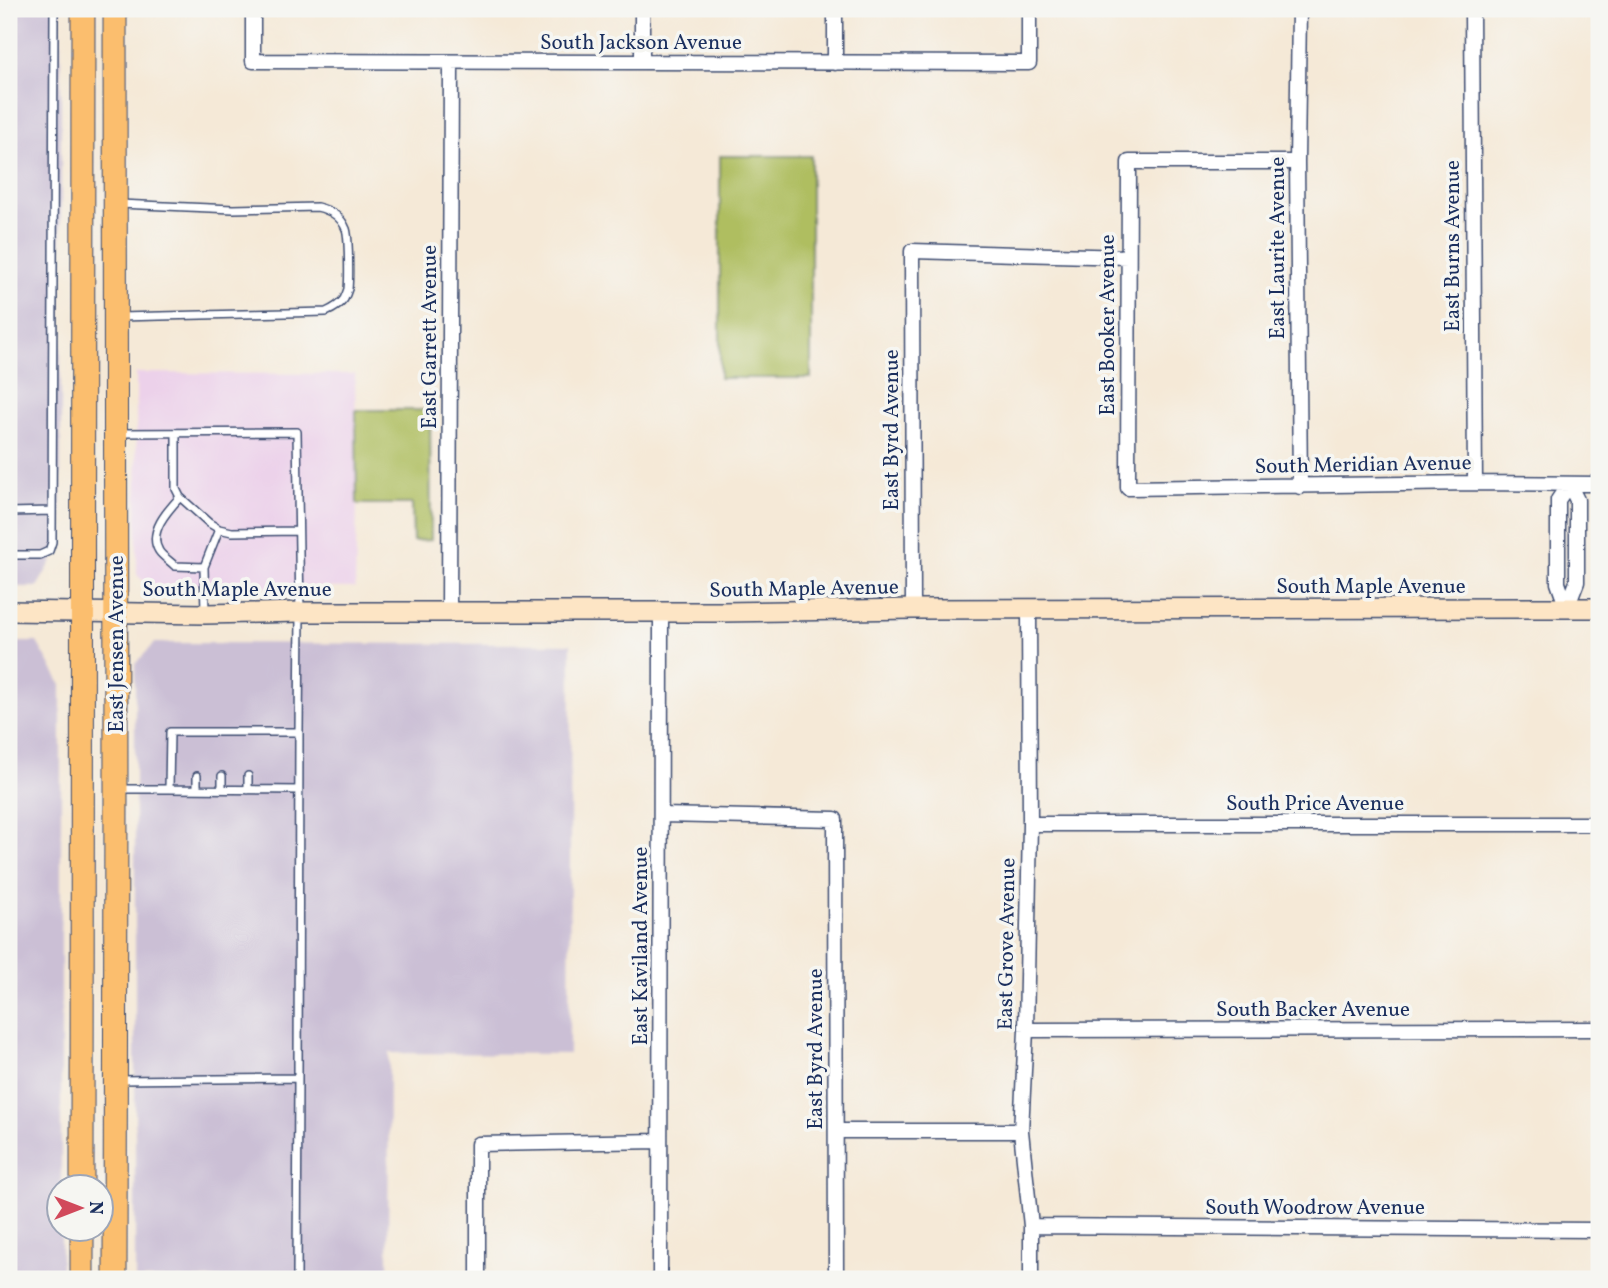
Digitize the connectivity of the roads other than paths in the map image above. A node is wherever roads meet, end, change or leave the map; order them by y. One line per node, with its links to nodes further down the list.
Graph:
1 (54, 9): 25 (lane)
2 (83, 9): 36 (main road, East Jensen Avenue)
3 (115, 9): 14 (main road, East Jensen Avenue)
4 (253, 9): 10 (street, South Jackson Avenue)
5 (642, 9): 11 (street)
6 (835, 9): 12 (street)
7 (1029, 9): 12 (street, South Jackson Avenue)
8 (1298, 9): 13 (street, East Laurite Avenue)
9 (1472, 9): 19 (street, East Burns Avenue)
10 (451, 62): 11 (street, South Jackson Avenue); 39 (street, East Garrett Avenue)
11 (642, 62): 12 (street, South Jackson Avenue)
12 (835, 63)
13 (1297, 162): 15 (street, East Booker Avenue); 22 (street, East Laurite Avenue)
14 (115, 204): 16 (main road, East Jensen Avenue); 16 (lane)
15 (1128, 257): 23 (street, East Booker Avenue); 33 (street, East Byrd Avenue)
16 (115, 317): 17 (main road, East Jensen Avenue)
17 (115, 433): 18 (lane); 37 (main road, East Jensen Avenue)
18 (176, 433): 24 (lane); 28 (lane)
19 (1475, 483): 20 (street, South Meridian Avenue); 22 (street, South Meridian Avenue)
20 (1569, 484): 21 (street, South Meridian Avenue); 31 (street)
21 (1599, 484)
22 (1300, 487): 23 (street, South Meridian Avenue)
23 (1128, 488)
24 (180, 497): 27 (lane); 30 (lane)
25 (52, 511): 26 (lane); 29 (lane)
26 (9, 512)
27 (219, 529): 28 (lane); 30 (lane)
28 (298, 531): 38 (lane)
29 (9, 555)
30 (204, 567): 41 (lane)
31 (1567, 608): 32 (main road, South Maple Avenue); 34 (main road, South Maple Avenue)
32 (1599, 608)
33 (913, 609): 34 (main road, South Maple Avenue); 40 (main road, South Maple Avenue)
34 (1029, 610): 59 (street, East Grove Avenue)
35 (9, 611): 36 (main road, South Maple Avenue)
36 (82, 611): 37 (main road, South Maple Avenue); 68 (main road, East Jensen Avenue)
37 (116, 612): 41 (main road, South Maple Avenue); 52 (main road, East Jensen Avenue)
38 (300, 612): 39 (main road, South Maple Avenue); 41 (main road, South Maple Avenue); 45 (lane)
39 (449, 612): 40 (main road, South Maple Avenue)
40 (662, 612): 58 (street, East Kaviland Avenue)
41 (205, 614)
42 (198, 732): 43 (lane); 46 (lane); 53 (lane)
43 (223, 732): 44 (lane); 47 (lane)
44 (248, 732): 45 (lane); 48 (lane)
45 (299, 732): 57 (lane)
46 (198, 741)
47 (223, 742)
48 (248, 742)
49 (197, 776): 54 (lane)
50 (222, 776): 55 (lane)
51 (248, 776): 56 (lane)
52 (117, 789): 53 (lane); 64 (main road, East Jensen Avenue)
53 (169, 789): 54 (lane)
54 (197, 789): 55 (lane)
55 (222, 789): 56 (lane)
56 (248, 790): 57 (lane)
57 (299, 790): 63 (lane)
58 (662, 815): 65 (street, East Byrd Avenue); 67 (street, East Kaviland Avenue)
59 (1030, 824): 60 (street, South Price Avenue); 61 (street, East Grove Avenue)
60 (1599, 824)
61 (1026, 1030): 62 (street, South Backer Avenue); 66 (street, East Grove Avenue)
62 (1599, 1030)
63 (298, 1078): 64 (lane); 74 (lane)
64 (116, 1080): 73 (main road, East Jensen Avenue)
65 (837, 1131): 66 (street); 77 (street, East Byrd Avenue)
66 (1021, 1131): 69 (street, East Grove Avenue)
67 (660, 1141): 75 (street); 76 (street, East Kaviland Avenue)
68 (82, 1172)
69 (1031, 1226): 70 (street, South Woodrow Avenue); 78 (street, East Grove Avenue)
70 (1599, 1230)
71 (82, 1242): 72 (main road)
72 (82, 1279)
73 (115, 1279)
74 (297, 1279)
75 (478, 1279)
76 (660, 1279)
77 (836, 1279)
78 (1031, 1279)

